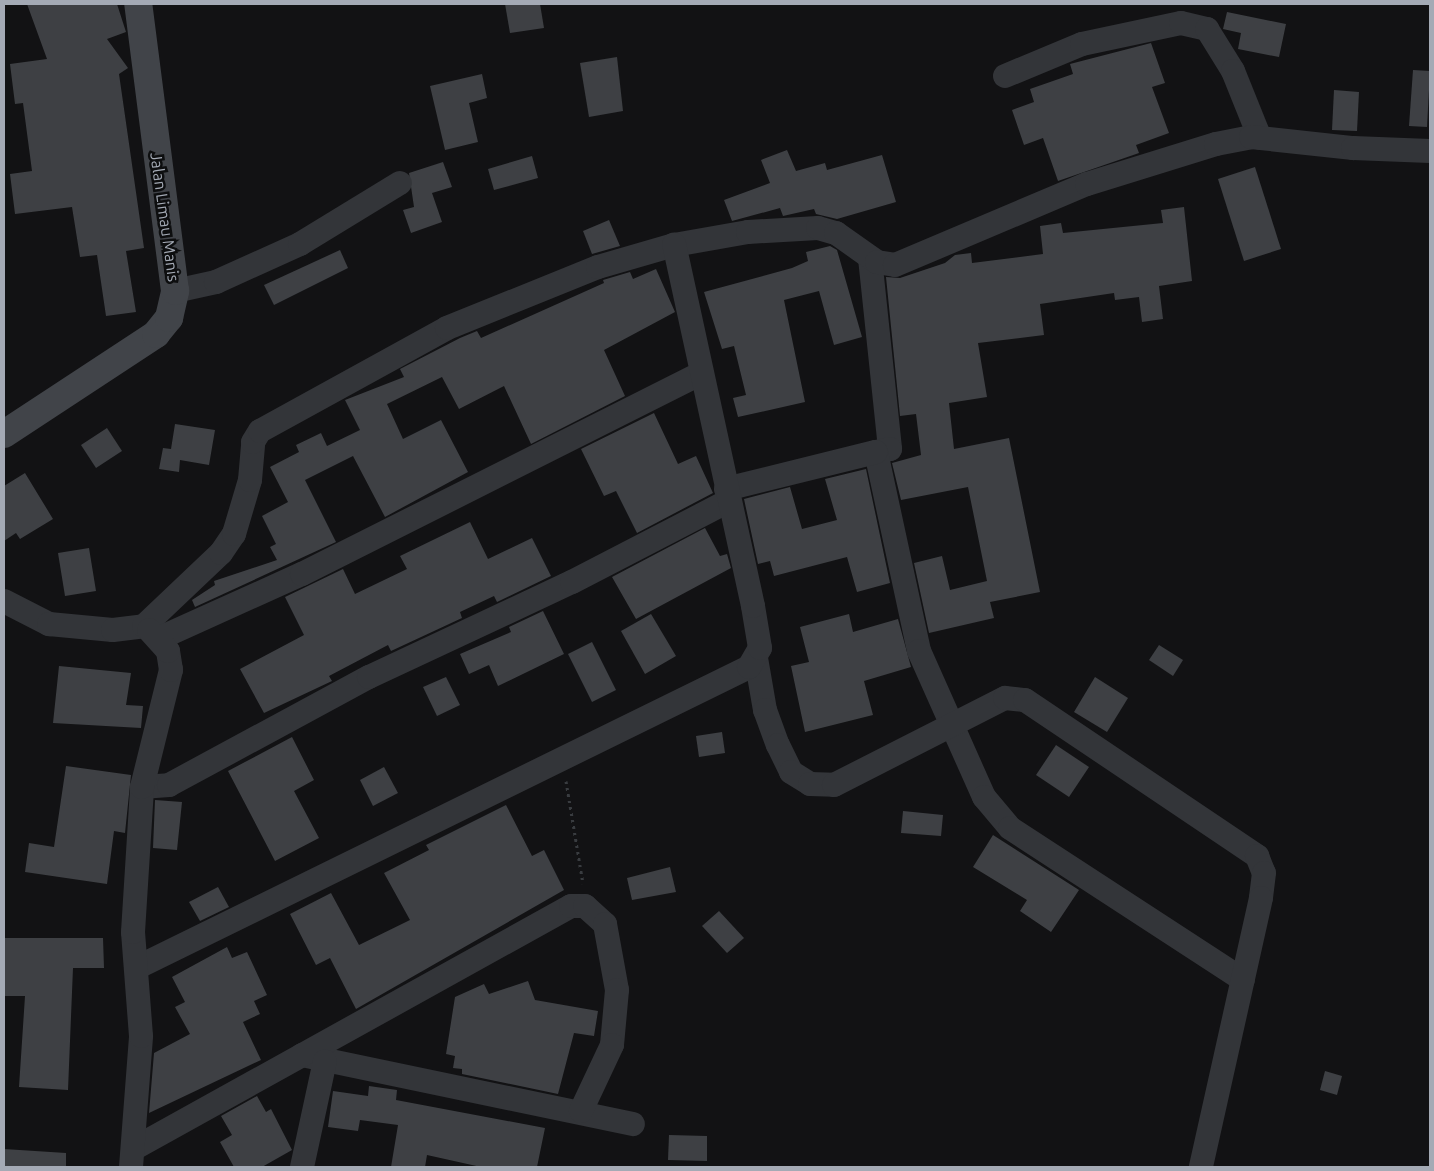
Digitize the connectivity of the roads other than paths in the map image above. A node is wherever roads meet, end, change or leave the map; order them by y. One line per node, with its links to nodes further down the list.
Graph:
1 (138, 4): 8 (street, Jalan Limau Manis)
2 (1005, 76): 3 (street)
3 (1260, 138): 4 (street); 7 (street)
4 (1430, 151)
5 (400, 183): 8 (street)
6 (674, 245): 7 (street); 9 (street); 14 (street)
7 (870, 258): 11 (street)
8 (175, 291): 10 (street, Jalan Limau Manis)
9 (700, 374): 12 (street); 14 (street)
10 (4, 434)
11 (876, 452): 12 (street); 16 (street)
12 (727, 495): 15 (street); 17 (street)
13 (4, 601): 14 (street)
14 (152, 632): 17 (street)
15 (756, 658): 16 (street); 18 (street)
16 (951, 726): 19 (street); 19 (street)
17 (142, 787): 18 (street)
18 (136, 968): 24 (street)
19 (1243, 980): 26 (street)
20 (302, 1055): 21 (street); 22 (street); 24 (street)
21 (325, 1061): 22 (street); 25 (street)
22 (581, 1111): 23 (street)
23 (633, 1124)
24 (132, 1158)
25 (302, 1167)
26 (1201, 1167)

